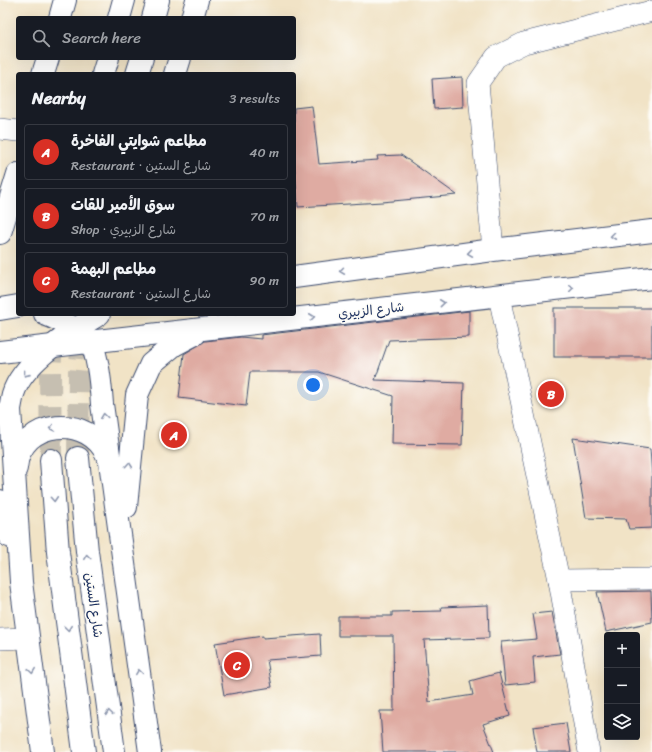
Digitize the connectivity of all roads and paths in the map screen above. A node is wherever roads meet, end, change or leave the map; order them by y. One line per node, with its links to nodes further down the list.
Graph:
1 (65, 0): 6 (main road)
2 (124, 0): 7 (main road)
3 (158, 0): 8 (main road)
4 (197, 0): 9 (main road)
5 (652, 12): 23 (street)
6 (61, 16)
7 (120, 16)
8 (154, 16)
9 (193, 16)
10 (47, 60): 14 (main road)
11 (107, 60): 15 (main road)
12 (141, 60): 16 (main road)
13 (179, 60): 17 (main road)
14 (44, 72)
15 (104, 72)
16 (138, 72)
17 (176, 72)
18 (0, 129): 19 (street)
19 (16, 131)
20 (16, 181): 22 (main road)
21 (652, 231): 23 (main road, one-way to 23)
22 (0, 233)
23 (493, 250): 24 (main road, one-way to 24)
24 (296, 277)
25 (652, 278): 26 (main road, شارع الزبيري, one-way to 25)
26 (499, 296): 30 (main road, شارع الزبيري, one-way to 26); 41 (street)
27 (91, 316): 29 (main road)
28 (100, 316): 31 (main road)
29 (69, 324): 31 (main road, شارع الزبيري); 32 (main road, شارع الزبيري); 33 (main road); 36 (main road, one-way to 29)
30 (204, 329): 31 (main road, شارع الزبيري); 39 (main road, one-way to 30)
31 (136, 337)
32 (51, 346): 33 (main road, شارع الزبيري); 37 (main road, one-way to 37)
33 (5, 352)
34 (78, 458): 47 (main road, شارع الستين, one-way to 34)
35 (51, 460): 46 (main road, one-way to 46)
36 (111, 468): 37 (main road, one-way to 37); 39 (main road)
37 (16, 479): 42 (main road)
38 (0, 501): 42 (main road)
39 (122, 546): 48 (main road, one-way to 39)
40 (652, 579): 41 (street)
41 (560, 580): 49 (street)
42 (21, 582): 43 (main road)
43 (27, 638): 44 (street); 45 (main road, one-way to 45)
44 (0, 639)
45 (43, 752)
46 (84, 752)
47 (114, 752)
48 (150, 752)
49 (589, 752)

